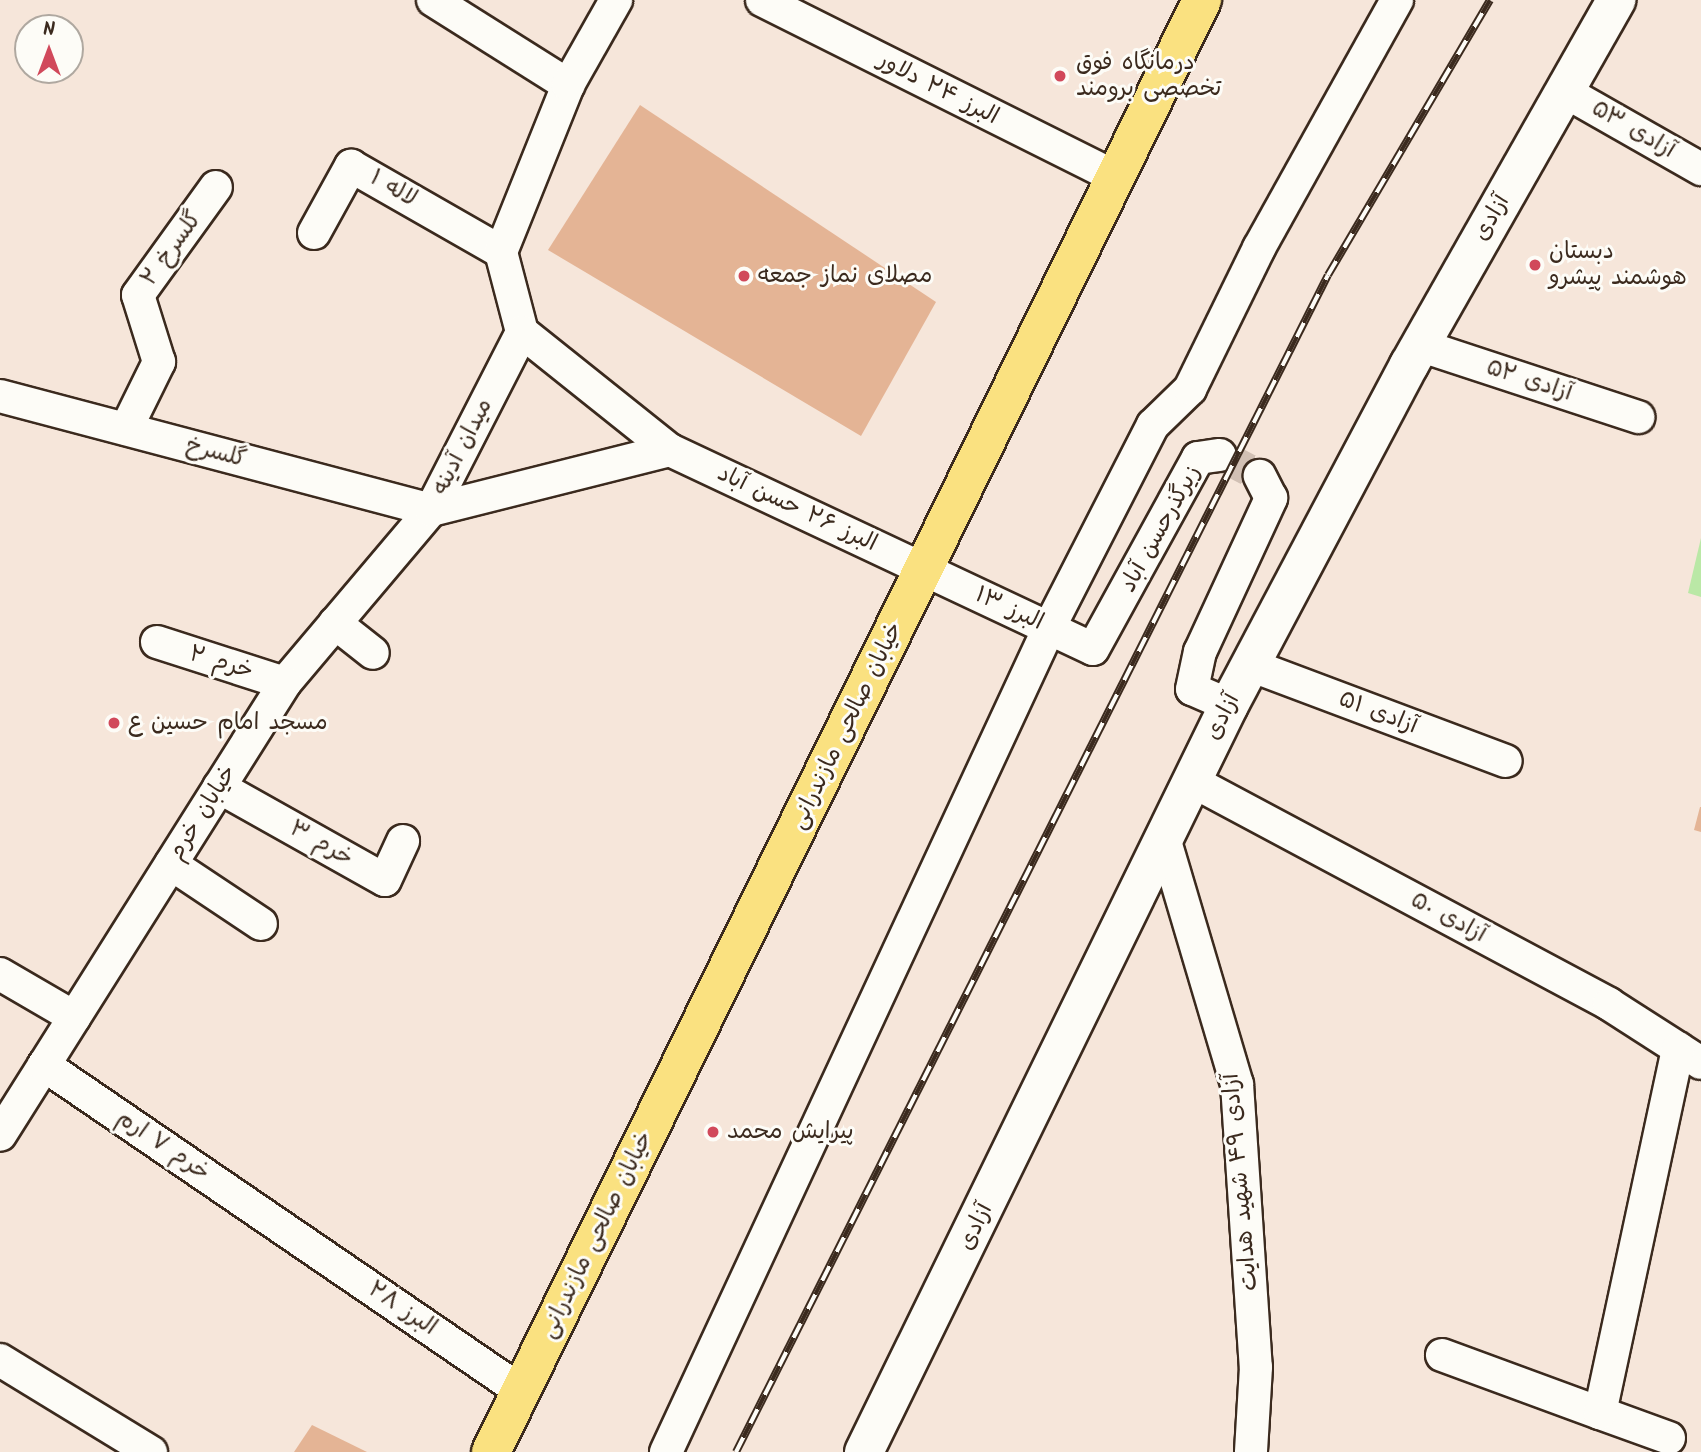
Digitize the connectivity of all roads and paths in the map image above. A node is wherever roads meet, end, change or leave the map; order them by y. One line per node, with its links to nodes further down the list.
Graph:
1 (433, 0): 7 (street)
2 (616, 0): 7 (street)
3 (762, 0): 10 (street, البرز ۲۴ دلاور)
4 (1202, 0): 10 (main road, خیابان صالحی مازندرانی)
5 (1397, 0): 25 (street)
6 (1616, 0): 8 (main road, آزادی)
7 (568, 85): 13 (street)
8 (1564, 92): 9 (street, آزادی ۵۳); 15 (main road, آزادی)
9 (1701, 169)
10 (1115, 177): 23 (main road, خیابان صالحی مازندرانی)
11 (216, 187): 18 (street, گلسرخ ۲)
12 (314, 233): 13 (street, لاله ۱)
13 (501, 252): 14 (street)
14 (522, 332): 19 (street); 22 (street, میدان آدینه)
15 (1419, 345): 17 (street, آزادی ۵۲); 29 (main road, آزادی)
16 (0, 396): 18 (street, گلسرخ)
17 (1638, 417)
18 (126, 429): 22 (street, گلسرخ)
19 (670, 450): 22 (street, میدان آدینه); 23 (street, البرز ۲۶ حسن آباد)
20 (1220, 455): 27 (street, زیرگذرحسن آباد)
21 (1260, 477): 31 (street)
22 (431, 510): 24 (street, خیابان خرم)
23 (924, 568): 25 (street, البرز ۱۳); 47 (main road, خیابان صالحی مازندرانی)
24 (335, 623): 28 (street); 30 (street, خیابان خرم)
25 (1049, 628): 27 (street, البرز ۱۳); 52 (street)
26 (156, 642): 30 (street, خرم ۲)
27 (1093, 649)
28 (373, 653)
29 (1250, 664): 31 (main road, آزادی); 32 (street, آزادی ۵۱)
30 (285, 683): 34 (street, خیابان خرم)
31 (1229, 705): 33 (main road, آزادی)
32 (1506, 761)
33 (1192, 781): 35 (main road, آزادی); 41 (street, آزادی ۵۰)
34 (219, 787): 36 (street, خرم ۳); 37 (street, خیابان خرم)
35 (1164, 838): 53 (main road, آزادی); 54 (street, آزادی ۴۹ شهید هدایت)
36 (403, 841)
37 (171, 864): 38 (street); 40 (street, خیابان خرم)
38 (261, 924)
39 (0, 974): 40 (street)
40 (74, 1017): 42 (street, خیابان خرم)
41 (1690, 1056): 48 (street)
42 (44, 1065): 43 (street, خیابان خرم); 44 (street, خرم ۷ ارم)
43 (0, 1135)
44 (283, 1228): 47 (street, البرز ۲۸)
45 (1442, 1355): 48 (street)
46 (0, 1360): 50 (street)
47 (521, 1391): 51 (main road, خیابان صالحی مازندرانی)
48 (1600, 1413): 49 (street)
49 (1669, 1438)
50 (151, 1452)
51 (491, 1452)
52 (666, 1452)
53 (864, 1452)
54 (1251, 1452)

